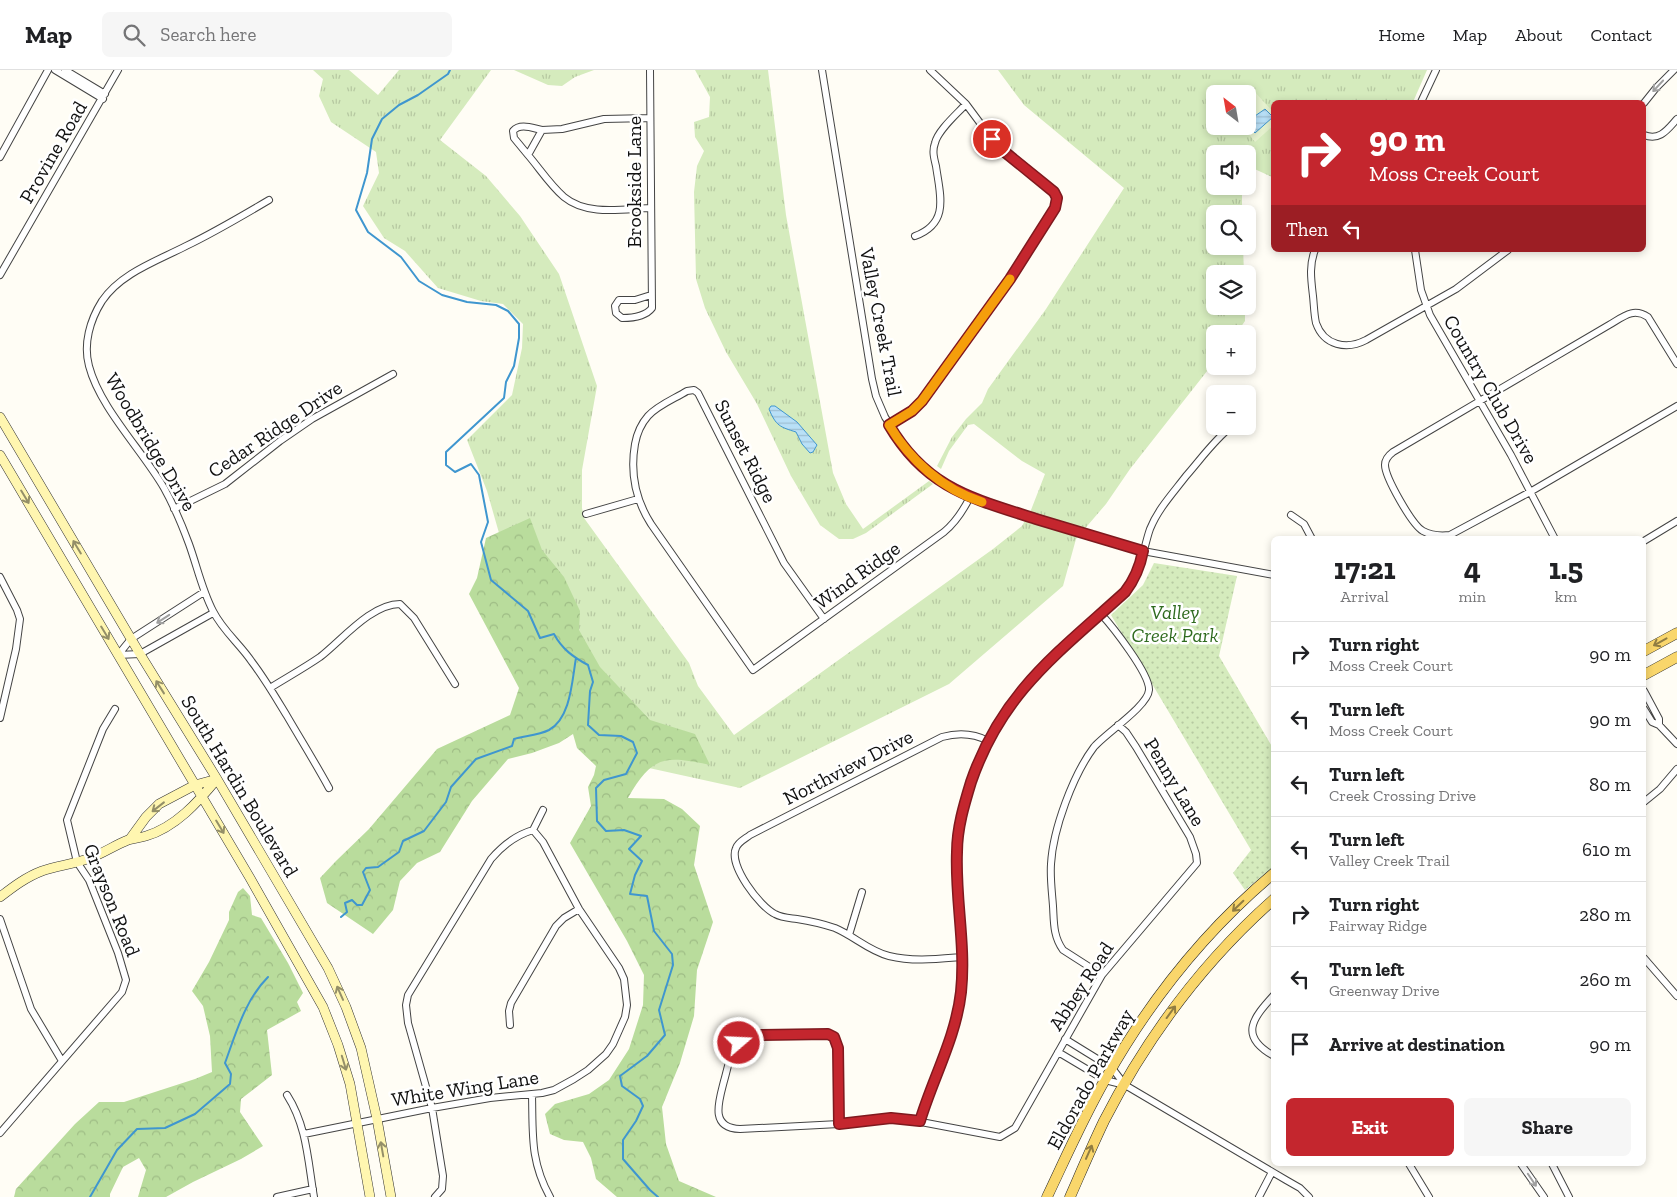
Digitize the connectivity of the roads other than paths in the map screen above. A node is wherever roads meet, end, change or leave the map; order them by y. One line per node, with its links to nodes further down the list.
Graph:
1 (48, 70): 19 (street)
2 (55, 70): 10 (street)
3 (65, 70): 10 (street)
4 (118, 70): 10 (street, Provine Road)
5 (650, 70): 14 (street, Brookside Lane)
6 (822, 70): 34 (street, Valley Creek Trail)
7 (930, 70): 13 (street)
8 (1436, 70): 11 (street)
9 (1674, 70): 12 (street, one-way to 12)
10 (104, 96): 26 (street, Provine Road)
11 (1422, 100)
12 (1646, 100)
13 (966, 104): 22 (street); 34 (street)
14 (650, 118): 16 (street); 21 (street, Brookside Lane)
15 (1677, 119): 17 (street)
16 (542, 130): 18 (street); 18 (street)
17 (1646, 136)
18 (528, 155): 21 (street)
19 (0, 157)
20 (269, 200): 40 (street, Woodbridge Drive)
21 (650, 208): 27 (street, Brookside Lane)
22 (915, 236)
23 (1314, 252): 28 (street)
24 (1414, 252): 28 (street, Country Club Drive)
25 (1505, 252): 28 (street)
26 (0, 275)
27 (651, 295): 27 (street, Brookside Lane)
28 (1426, 305): 31 (street, Country Club Drive)
29 (1677, 364): 31 (street)
30 (393, 374): 40 (street, Cedar Ridge Drive)
31 (1479, 402): 37 (street, Country Club Drive); 37 (street)
32 (1677, 406): 37 (street)
33 (0, 417): 55 (main road, South Hardin Boulevard, one-way to 33)
34 (889, 425): 38 (street, Valley Creek Trail)
35 (1222, 435): 47 (street)
36 (0, 455): 58 (main road, South Hardin Boulevard, one-way to 58)
37 (1530, 492): 45 (street, Country Club Drive)
38 (970, 498): 47 (street, Valley Creek Trail); 53 (street, Wind Ridge)
39 (638, 499): 41 (street); 53 (street, Sunset Ridge); 60 (street, Sunset Ridge)
40 (174, 509): 50 (street, Woodbridge Drive)
41 (586, 514)
42 (1291, 515): 44 (street)
43 (1677, 521): 46 (street)
44 (1310, 536)
45 (1554, 536)
46 (1646, 540)
47 (1143, 551): 48 (street, Valley Creek Trail); 52 (street)
48 (1271, 574)
49 (0, 577): 67 (street)
50 (204, 592): 51 (street, Woodbridge Drive); 55 (street, one-way to 55)
51 (214, 613): 57 (street); 63 (street, Woodbridge Drive)
52 (1101, 614): 68 (street); 70 (street)
53 (824, 619): 60 (street, Wind Ridge)
54 (1677, 633): 56 (main road, one-way to 56)
55 (131, 639): 57 (main road, South Hardin Boulevard); 58 (street)
56 (1646, 650)
57 (140, 654): 58 (street); 73 (main road, South Hardin Boulevard, one-way to 57)
58 (118, 655): 74 (main road, South Hardin Boulevard)
59 (1677, 657): 61 (main road)
60 (753, 670)
61 (1646, 674)
62 (455, 684): 63 (street)
63 (270, 688): 75 (street, Woodbridge Drive)
64 (1646, 695): 69 (street)
65 (115, 709): 82 (street, Grayson Road)
66 (1646, 712): 69 (street)
67 (0, 718)
68 (1118, 725): 81 (street, Penny Lane); 92 (street)
69 (1658, 725): 71 (street)
70 (988, 741): 89 (street, Northview Drive); 90 (street)
71 (1677, 744)
72 (1677, 769): 77 (street)
73 (217, 779): 74 (main road); 76 (main road); 106 (main road, South Hardin Boulevard, one-way to 73)
74 (195, 785): 76 (main road, South Hardin Boulevard); 80 (main road, one-way to 80)
75 (329, 788)
76 (202, 796): 80 (main road); 108 (main road, South Hardin Boulevard, one-way to 108)
77 (1646, 800)
78 (543, 810): 79 (street)
79 (533, 830): 87 (street, White Wing Lane); 105 (street)
80 (130, 839): 82 (main road)
81 (1196, 858): 92 (street, Abbey Road)
82 (77, 862): 85 (main road); 99 (street, Grayson Road)
83 (1271, 876): 100 (main road, Eldorado Parkway, one-way to 100)
84 (862, 892): 89 (street)
85 (0, 897)
86 (1271, 902): 102 (main road, Eldorado Parkway, one-way to 86)
87 (579, 909): 95 (street); 104 (street, White Wing Lane)
88 (0, 919): 99 (street)
89 (849, 935): 90 (street)
90 (962, 957): 107 (street)
91 (1646, 960): 93 (street)
92 (1102, 975): 96 (street, Abbey Road)
93 (1677, 996)
94 (1271, 999): 98 (street)
95 (510, 1025)
96 (1065, 1039): 97 (street, Abbey Road); 100 (street)
97 (1058, 1052): 101 (street); 107 (street, Abbey Road)
98 (1271, 1054)
99 (62, 1061): 110 (street)
100 (1112, 1068): 101 (main road, Eldorado Parkway); 102 (street)
101 (1105, 1080): 102 (street); 123 (main road, Eldorado Parkway)
102 (1125, 1085): 115 (street); 124 (main road, Eldorado Parkway, one-way to 102)
103 (287, 1095): 111 (street)
104 (532, 1095): 105 (street, White Wing Lane); 122 (street)
105 (432, 1108): 106 (street, White Wing Lane); 121 (street)
106 (377, 1118): 108 (street, White Wing Lane); 120 (main road, South Hardin Boulevard, one-way to 106)
107 (920, 1121): 109 (street)
108 (357, 1124): 111 (street, White Wing Lane); 119 (main road, South Hardin Boulevard)
109 (839, 1124): 109 (street)
110 (0, 1133)
111 (304, 1134): 116 (street)
112 (1410, 1166): 127 (street)
113 (1522, 1166): 128 (street, one-way to 128)
114 (1553, 1166): 129 (street)
115 (1272, 1172): 125 (street); 126 (street)
116 (313, 1189): 117 (street); 118 (street)
117 (277, 1197)
118 (314, 1197)
119 (370, 1197)
120 (390, 1197)
121 (435, 1197)
122 (550, 1197)
123 (1046, 1197)
124 (1070, 1197)
125 (1259, 1197)
126 (1309, 1197)
127 (1429, 1197)
128 (1544, 1197)
129 (1569, 1197)

